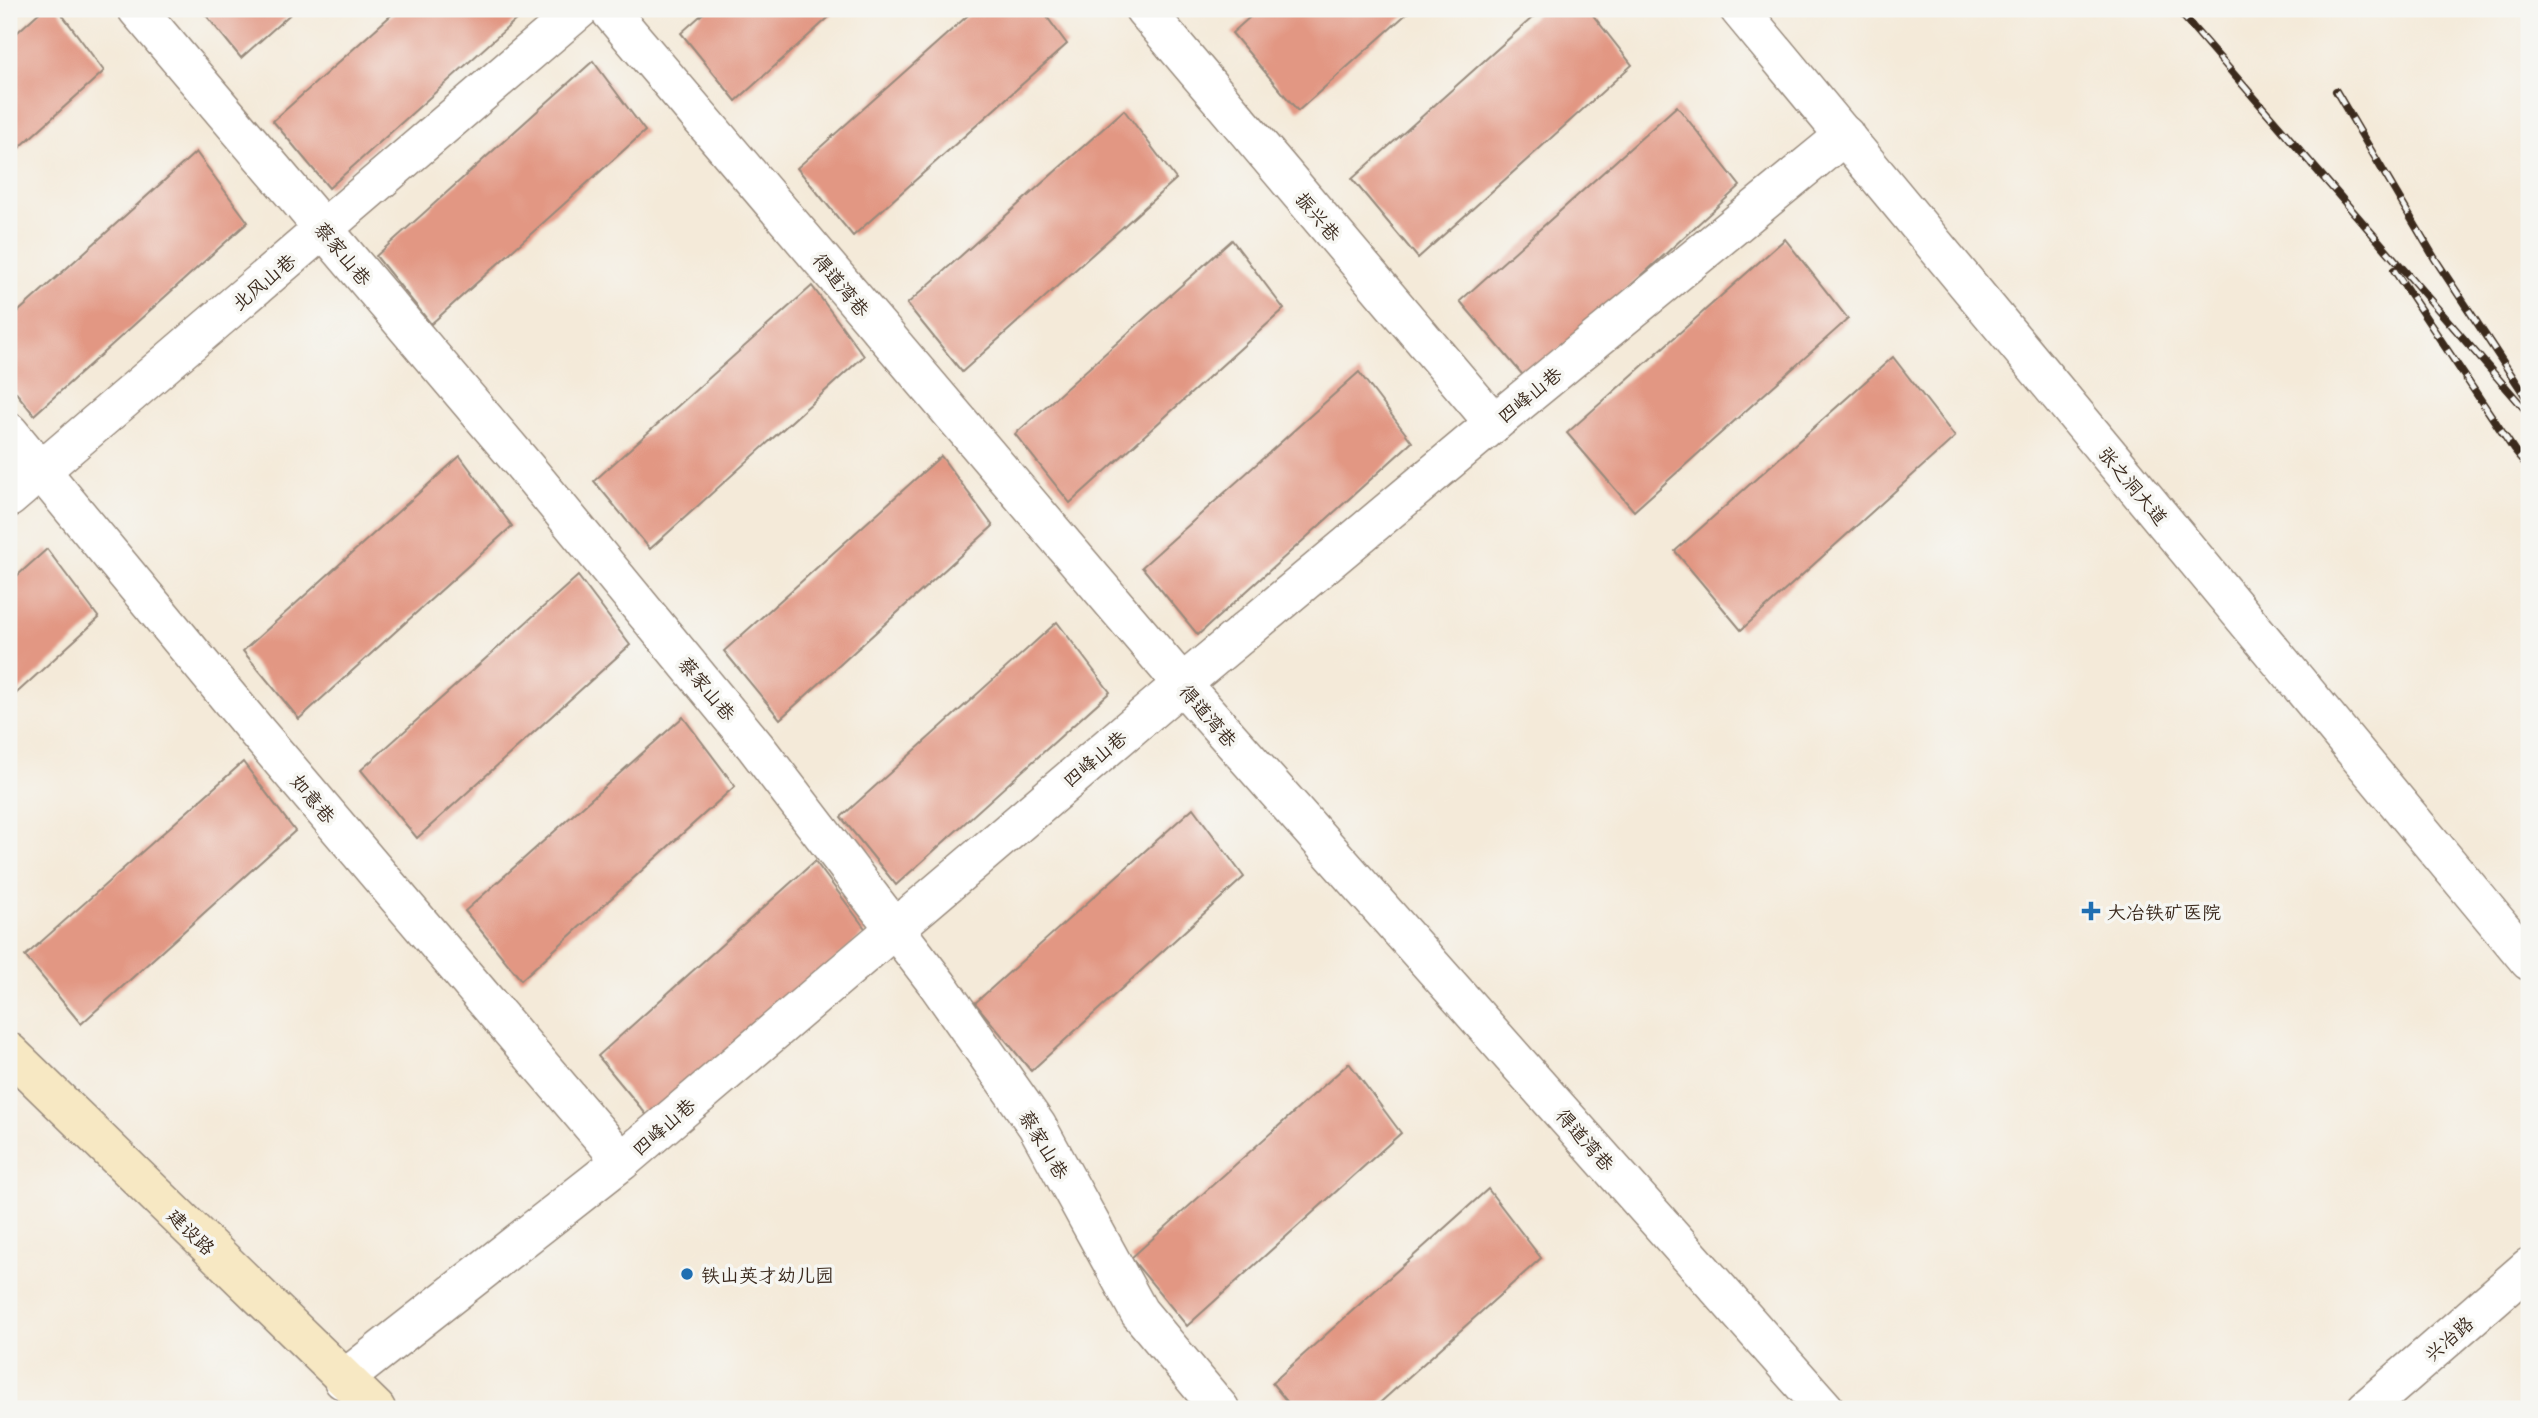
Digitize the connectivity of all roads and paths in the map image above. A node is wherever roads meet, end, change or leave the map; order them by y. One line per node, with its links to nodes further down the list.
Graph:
1 (137, 9): 7 (street, 蔡家山巷)
2 (580, 9): 7 (street, 北风山巷)
3 (608, 9): 12 (street, 得道湾巷)
4 (1144, 9): 8 (street, 振兴巷)
5 (1740, 9): 6 (street, 张之洞大道)
6 (1844, 135): 8 (street, 四峰山巷); 14 (street, 张之洞大道)
7 (324, 229): 10 (street, 北风山巷); 13 (street, 蔡家山巷)
8 (1494, 423): 12 (street, 四峰山巷)
9 (9, 432): 10 (street, 如意巷)
10 (40, 471): 11 (street, 北风山巷); 16 (street, 如意巷)
11 (9, 498)
12 (1182, 684): 13 (street, 四峰山巷); 21 (street, 得道湾巷)
13 (894, 928): 16 (street, 四峰山巷); 20 (street, 蔡家山巷)
14 (2529, 961)
15 (9, 1052): 18 (main road, 建设路)
16 (622, 1161): 18 (street, 四峰山巷)
17 (2529, 1267): 22 (street, 兴冶路)
18 (343, 1380): 19 (main road, 建设路)
19 (376, 1409)
20 (1220, 1409)
21 (1825, 1409)
22 (2366, 1409)

